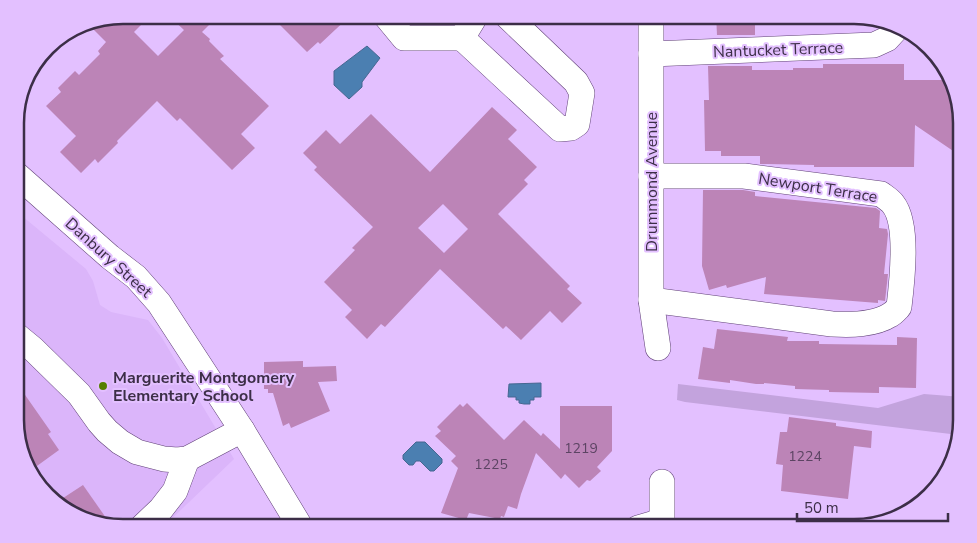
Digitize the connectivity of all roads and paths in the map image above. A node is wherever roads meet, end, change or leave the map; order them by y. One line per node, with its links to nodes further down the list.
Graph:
1 (392, 24): 6 (street)
2 (471, 24): 6 (street)
3 (515, 24): 6 (street)
4 (651, 24): 7 (street, Drummond Avenue)
5 (894, 32): 7 (street, Nantucket Terrace)
6 (462, 38)
7 (651, 54): 8 (street, Drummond Avenue)
8 (651, 176): 10 (street, Drummond Avenue); 10 (street, Newport Terrace)
9 (24, 181): 13 (street, Danbury Street)
10 (651, 300): 12 (street, Drummond Avenue)
11 (24, 342): 14 (street)
12 (658, 348)
13 (242, 430): 14 (street); 17 (street, Danbury Street)
14 (187, 458): 16 (street)
15 (662, 482): 18 (street)
16 (150, 519)
17 (296, 519)
18 (662, 519)

